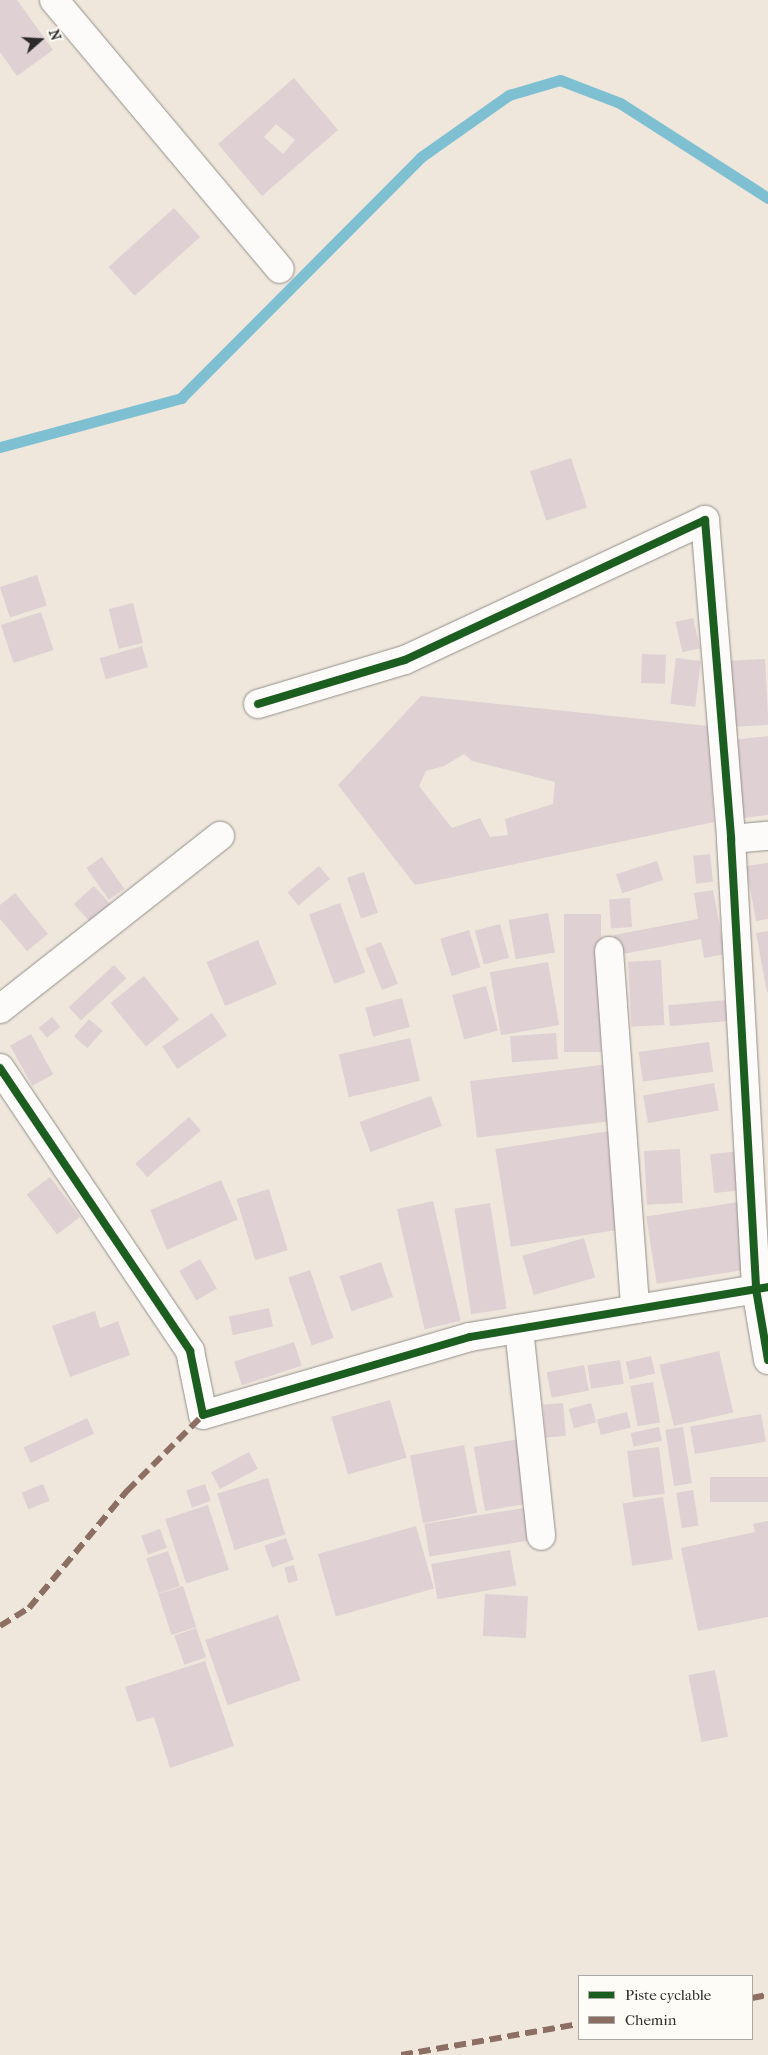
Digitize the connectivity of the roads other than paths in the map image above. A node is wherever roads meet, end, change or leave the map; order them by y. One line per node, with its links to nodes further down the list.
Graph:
1 (54, 0): 2 (street)
2 (280, 270)
3 (258, 704): 6 (street)
4 (220, 836): 8 (street)
5 (768, 836): 6 (street)
6 (731, 839): 10 (street)
7 (609, 951): 11 (street)
8 (0, 1009)
9 (0, 1068): 12 (street)
10 (762, 1288): 11 (street); 13 (street)
11 (635, 1309): 12 (street)
12 (519, 1328): 14 (street)
13 (768, 1360)
14 (541, 1536)

